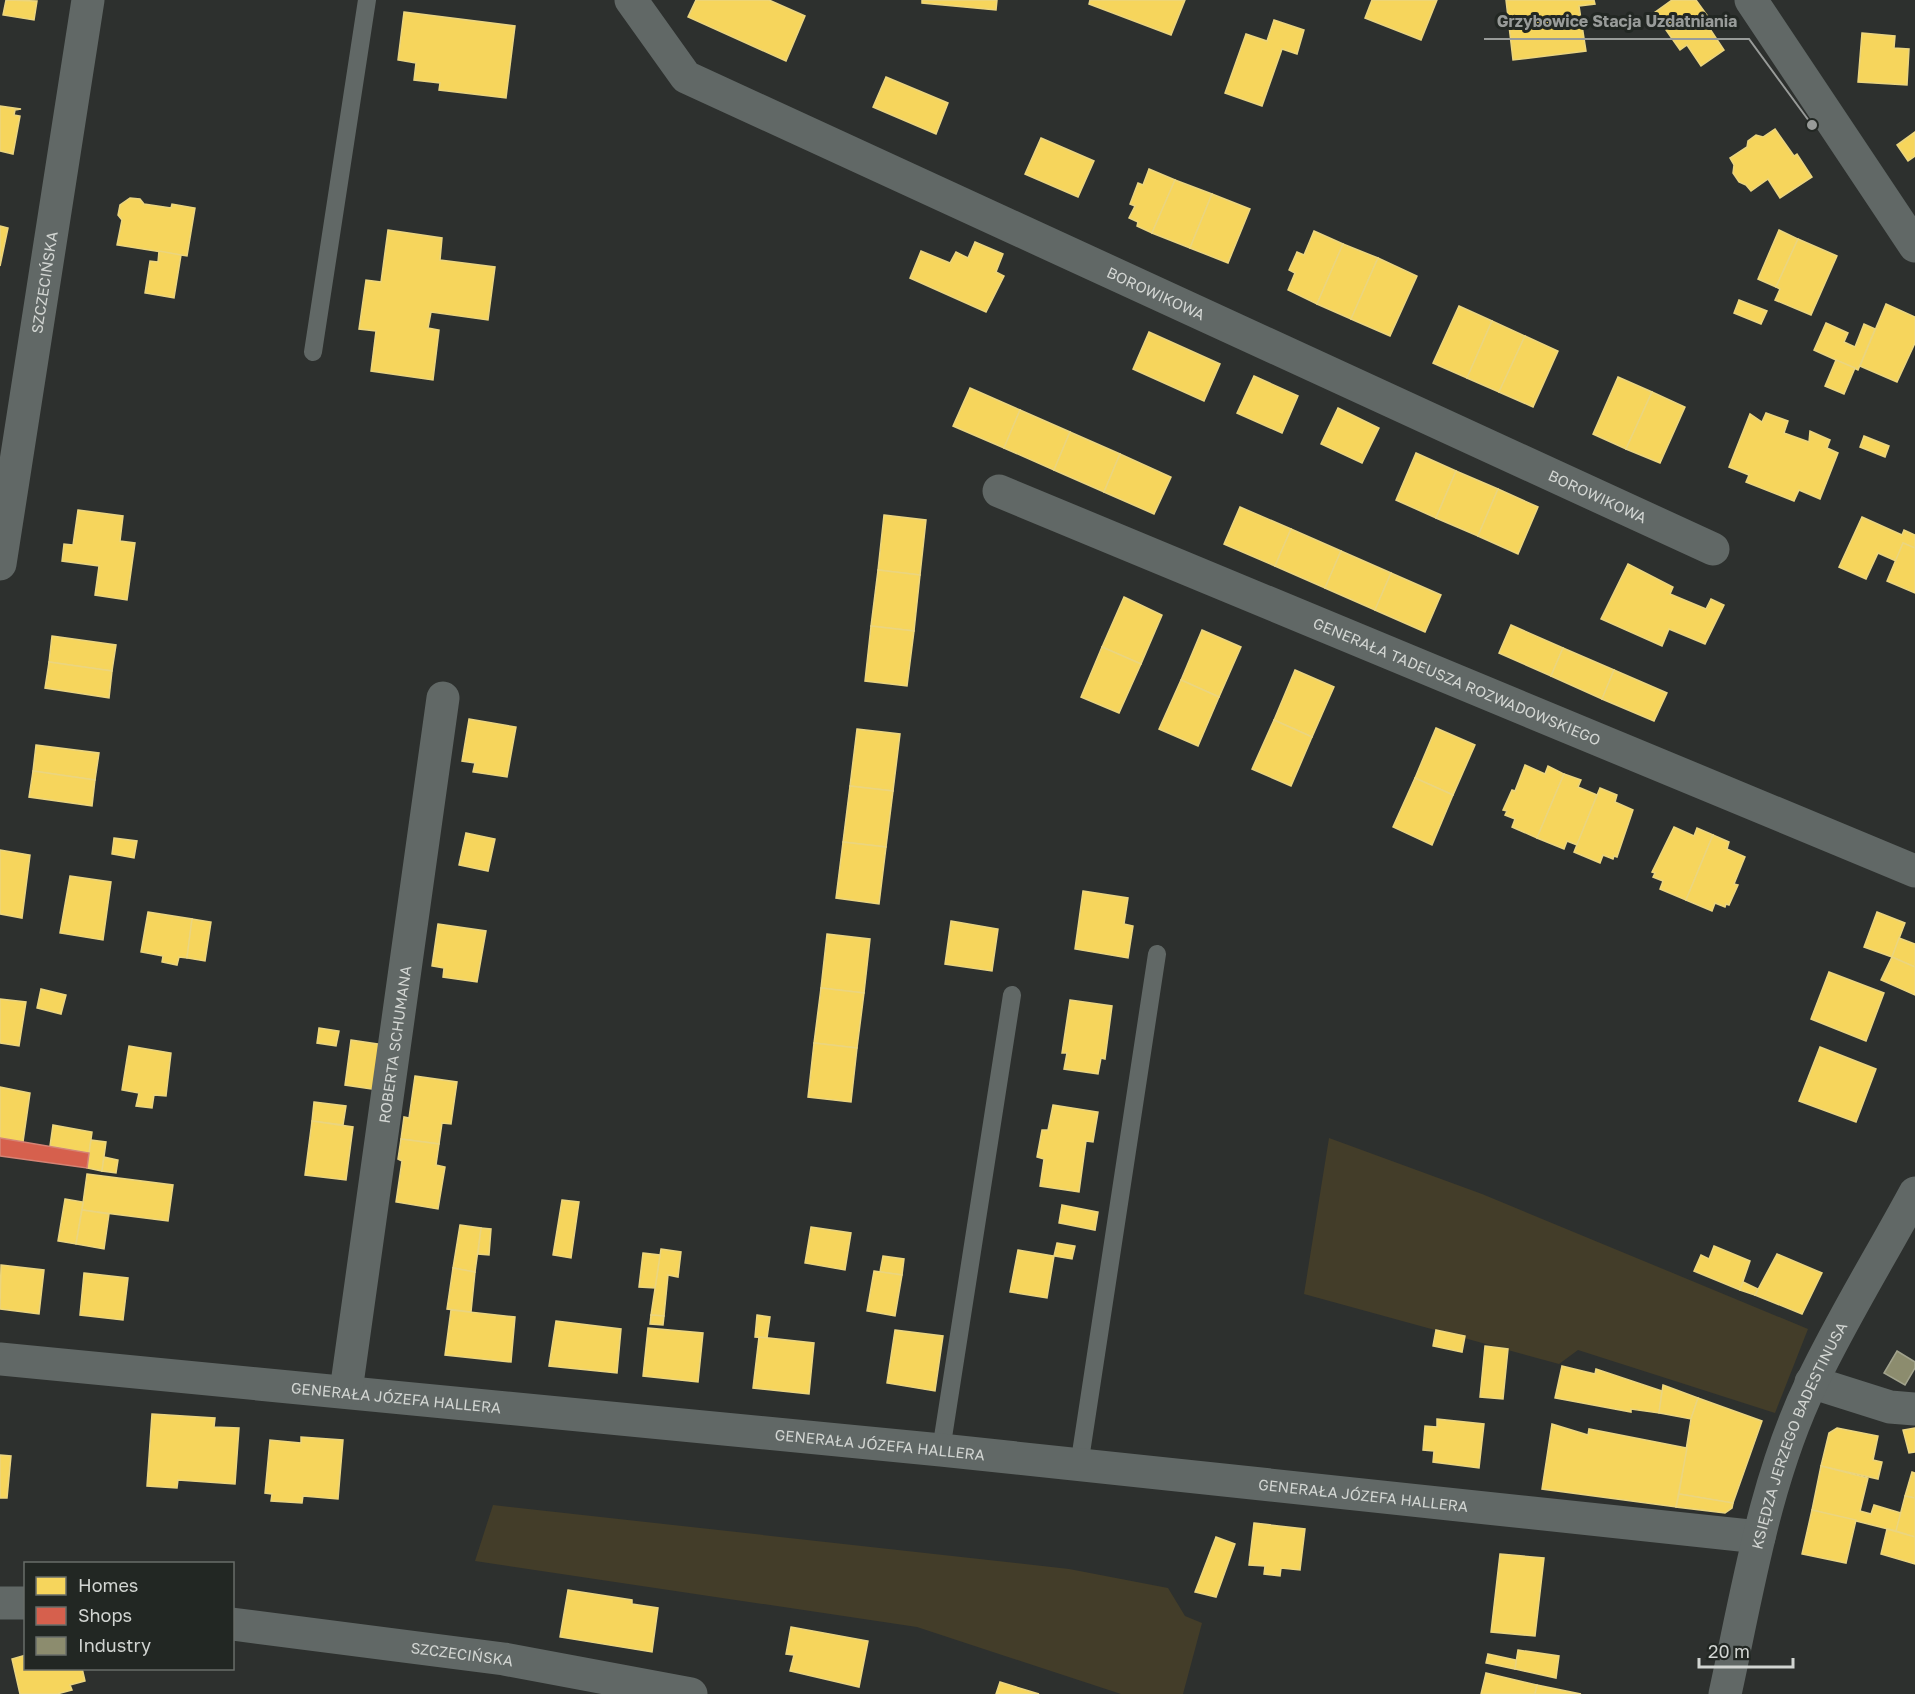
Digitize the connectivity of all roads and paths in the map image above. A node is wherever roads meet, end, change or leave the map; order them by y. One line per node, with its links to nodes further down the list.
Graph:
1 (88, 0): 9 (street, SZCZECIŃSKA)
2 (367, 0): 6 (lane)
3 (631, 0): 8 (street, BOROWIKOWA)
4 (1751, 0): 5 (street)
5 (1915, 246)
6 (313, 352)
7 (999, 491): 11 (street, GENERAŁA TADEUSZA ROZWADOWSKIEGO)
8 (1713, 549)
9 (0, 564)
10 (442, 698): 17 (street, ROBERTA SCHUMANA)
11 (1915, 872)
12 (1157, 954): 20 (lane)
13 (1012, 995): 19 (lane)
14 (1915, 1193): 16 (street, KSIĘDZA JERZEGO BADESTINUSA)
15 (0, 1359): 17 (street, GENERAŁA JÓZEFA HALLERA)
16 (1811, 1382): 18 (street); 21 (street, KSIĘDZA JERZEGO BADESTINUSA)
17 (346, 1391): 19 (street, GENERAŁA JÓZEFA HALLERA)
18 (1915, 1409)
19 (941, 1450): 20 (street, GENERAŁA JÓZEFA HALLERA)
20 (1079, 1466): 21 (street, GENERAŁA JÓZEFA HALLERA)
21 (1759, 1536): 26 (street, KSIĘDZA JERZEGO BADESTINUSA)
22 (0, 1603): 23 (street)
23 (24, 1603)
24 (234, 1624): 25 (street, SZCZECIŃSKA)
25 (691, 1694)
26 (1725, 1694)

